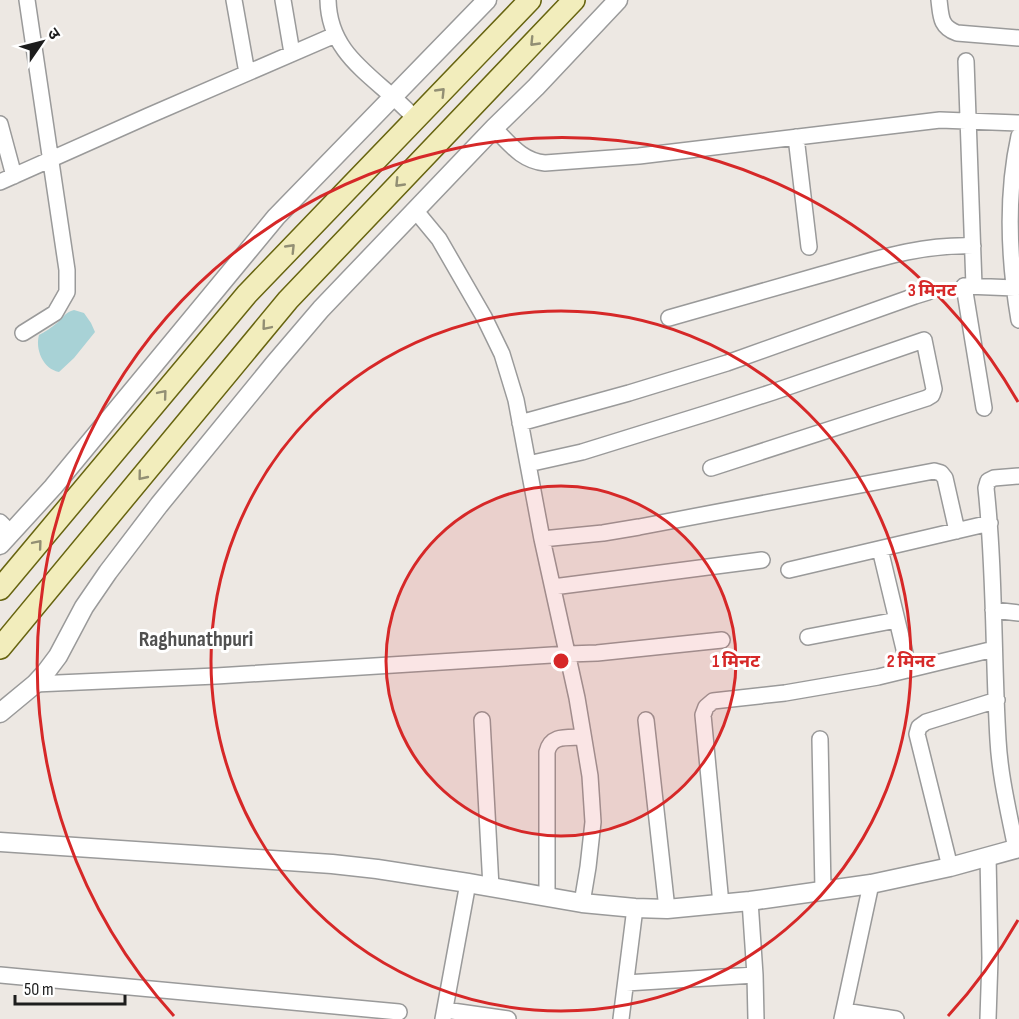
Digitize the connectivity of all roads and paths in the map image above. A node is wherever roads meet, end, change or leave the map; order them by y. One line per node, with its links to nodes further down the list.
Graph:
1 (27, 0): 23 (street)
2 (234, 0): 14 (street)
3 (283, 0): 12 (street)
4 (328, 0): 10 (street)
5 (487, 0): 15 (street)
6 (530, 0): 16 (main road, one-way to 6)
7 (574, 0): 53 (main road, one-way to 53)
8 (618, 0): 20 (street)
9 (939, 0): 11 (street)
10 (335, 35): 12 (street); 15 (street)
11 (1019, 38)
12 (292, 53): 14 (street)
13 (966, 61): 17 (street)
14 (247, 73): 23 (street)
15 (393, 97): 16 (street); 41 (street)
16 (416, 119): 47 (main road, one-way to 16)
17 (968, 120): 18 (street); 22 (street); 26 (street)
18 (1019, 123)
19 (0, 124): 24 (street)
20 (494, 128): 22 (street); 25 (street)
21 (1019, 136): 29 (street)
22 (796, 137): 27 (street)
23 (52, 159): 24 (street); 33 (street)
24 (7, 179)
25 (415, 210): 35 (street); 57 (street)
26 (973, 246): 28 (street); 31 (street)
27 (809, 247)
28 (965, 286): 29 (street); 34 (street)
29 (1015, 288): 32 (street)
30 (928, 292): 35 (street)
31 (669, 318)
32 (1019, 320)
33 (23, 333)
34 (984, 408)
35 (520, 423): 36 (street)
36 (528, 464): 37 (street); 42 (street)
37 (711, 468)
38 (1019, 476): 39 (street)
39 (990, 523): 40 (street); 48 (street)
40 (957, 531): 42 (street); 43 (street)
41 (4, 533)
42 (542, 539): 46 (street)
43 (880, 549): 45 (street); 50 (street)
44 (762, 560): 46 (street)
45 (789, 570)
46 (554, 587): 55 (street)
47 (0, 589)
48 (993, 610): 49 (street); 54 (street)
49 (1019, 613)
50 (897, 620): 51 (street); 56 (street)
51 (808, 637)
52 (722, 640): 55 (street)
53 (0, 648)
54 (994, 649): 56 (street); 58 (street)
55 (568, 654): 57 (street); 62 (street)
56 (909, 670): 75 (street)
57 (35, 684): 59 (street)
58 (997, 700): 65 (street); 67 (street)
59 (0, 713)
60 (482, 720): 70 (street)
61 (646, 720): 77 (street)
62 (583, 737): 72 (street); 74 (street)
63 (820, 739): 71 (street)
64 (0, 842): 68 (street)
65 (1018, 848): 66 (street)
66 (988, 856): 67 (street); 88 (street)
67 (950, 867): 69 (street)
68 (468, 883): 70 (street); 82 (street)
69 (872, 884): 71 (street); 83 (street)
70 (491, 887): 72 (street)
71 (823, 890): 73 (street)
72 (547, 897): 74 (street)
73 (750, 901): 75 (street); 79 (street)
74 (582, 903): 76 (street)
75 (721, 904): 77 (street)
76 (635, 908): 77 (street); 80 (street)
77 (667, 909)
78 (0, 975): 81 (street)
79 (755, 975): 80 (street); 86 (street)
80 (626, 982): 85 (street)
81 (399, 1012)
82 (444, 1014): 84 (street)
83 (843, 1015): 87 (street)
84 (508, 1019)
85 (621, 1019)
86 (756, 1019)
87 (896, 1019)
88 (988, 1019)

